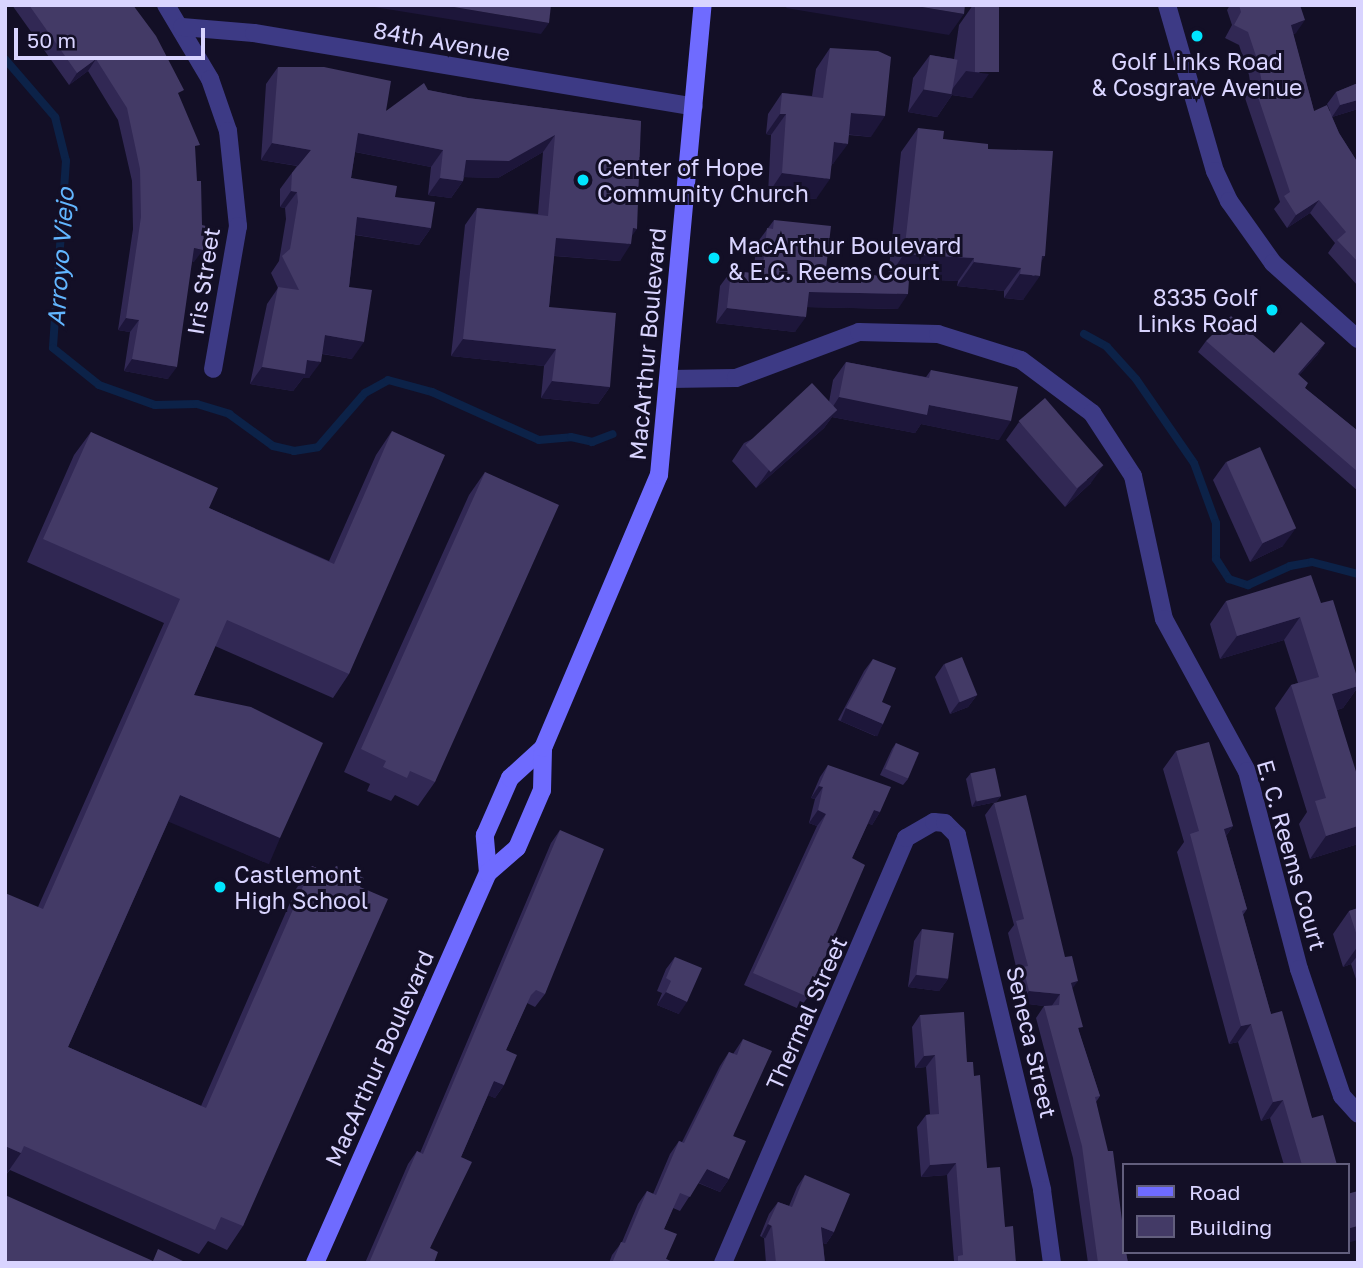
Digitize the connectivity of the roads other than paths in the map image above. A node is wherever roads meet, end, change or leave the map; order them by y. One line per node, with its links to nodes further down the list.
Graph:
1 (166, 5): 4 (street, Iris Street)
2 (703, 5): 5 (main road, MacArthur Boulevard)
3 (1167, 5): 6 (street)
4 (182, 27): 5 (street, 84th Avenue); 7 (street, Iris Street)
5 (694, 107): 8 (main road, MacArthur Boulevard)
6 (1358, 339)
7 (213, 369)
8 (669, 379): 9 (main road, MacArthur Boulevard); 12 (street, E. C. Reems Court)
9 (543, 748): 11 (main road, MacArthur Boulevard); 11 (main road, MacArthur Boulevard)
10 (957, 835): 14 (street, Thermal Street); 15 (street, Seneca Street)
11 (488, 873): 13 (main road, MacArthur Boulevard)
12 (1358, 1114)
13 (315, 1263)
14 (723, 1263)
15 (1052, 1263)

